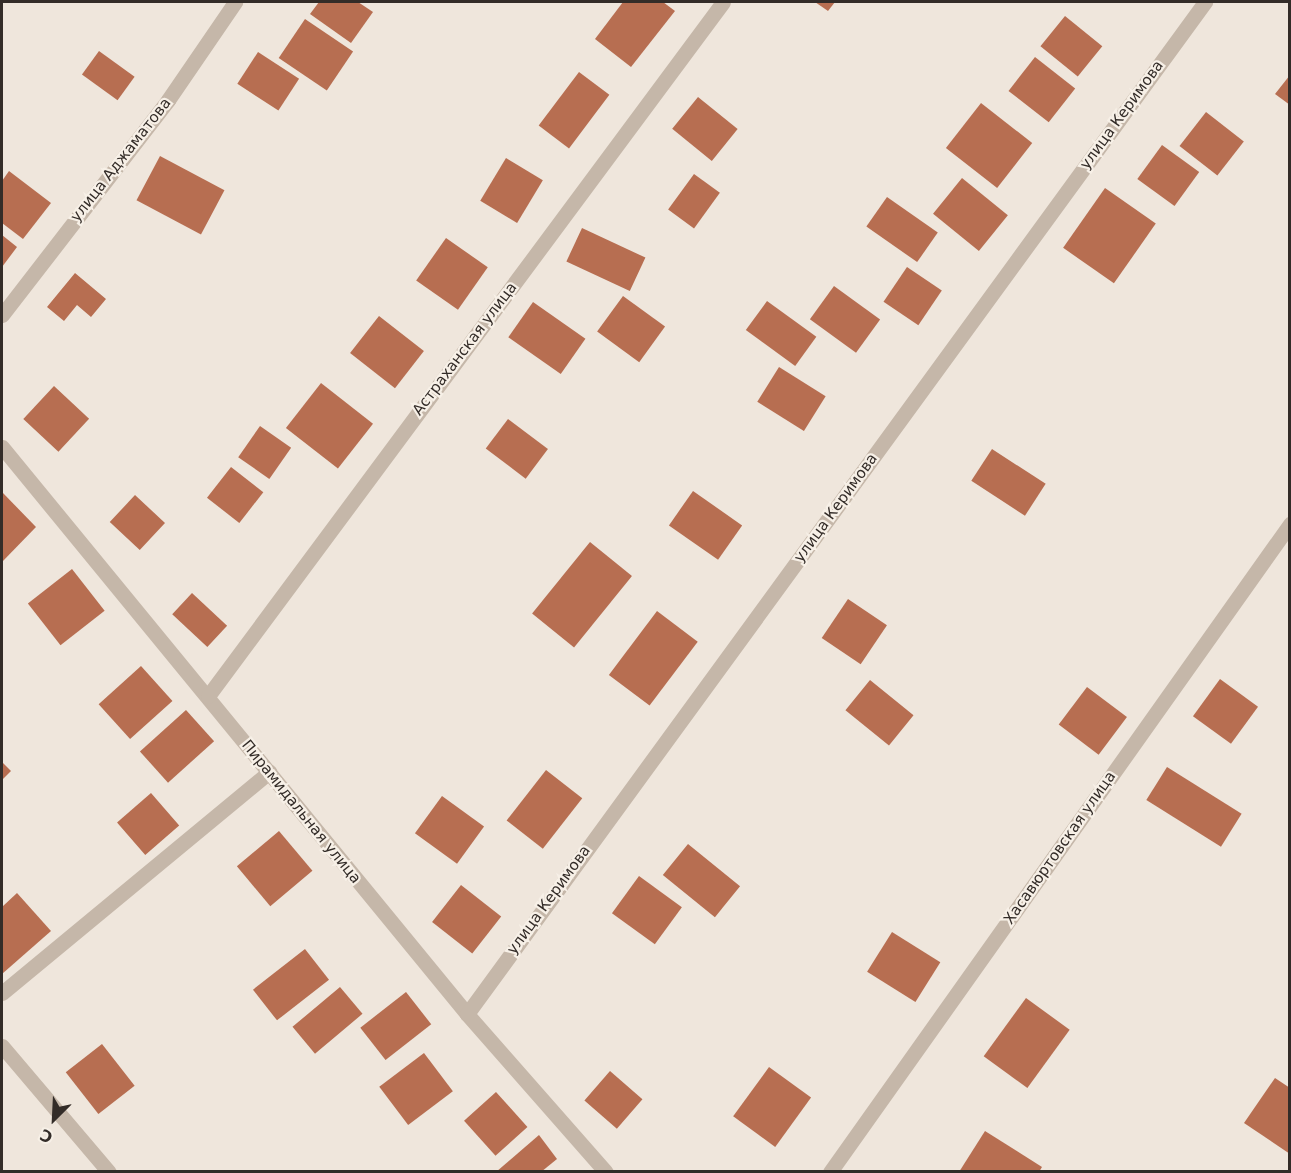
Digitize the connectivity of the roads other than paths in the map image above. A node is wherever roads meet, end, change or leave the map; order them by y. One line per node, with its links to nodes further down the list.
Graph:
1 (235, 2): 4 (street, улица Аджаматова)
2 (723, 2): 7 (street, Астраханская улица)
3 (1205, 2): 10 (street, улица Керимова)
4 (2, 315)
5 (2, 447): 7 (street, Пирамидальная улица)
6 (1290, 524): 14 (street, Хасавюртовская улица)
7 (208, 696): 8 (street, Пирамидальная улица)
8 (269, 772): 9 (street); 10 (street, Пирамидальная улица)
9 (2, 993)
10 (466, 1014): 13 (street, Пирамидальная улица)
11 (2, 1046): 12 (street)
12 (109, 1172)
13 (606, 1172)
14 (830, 1172)

